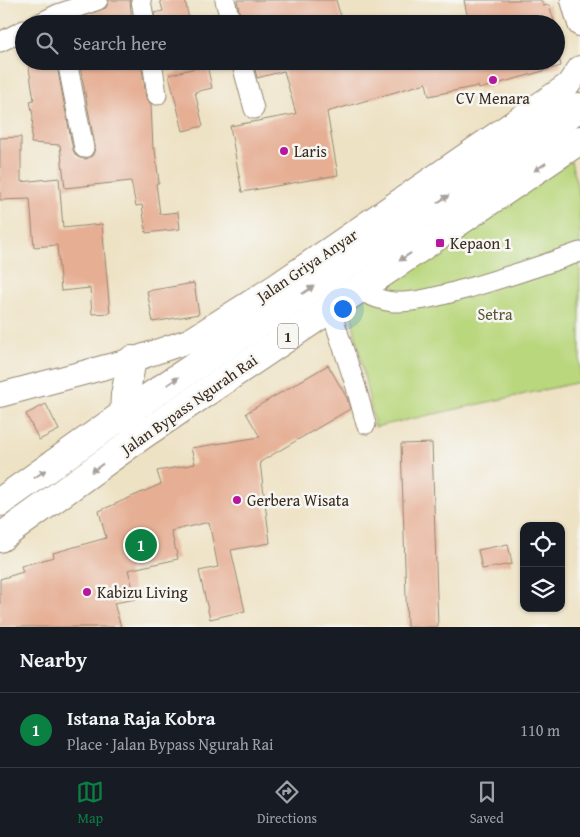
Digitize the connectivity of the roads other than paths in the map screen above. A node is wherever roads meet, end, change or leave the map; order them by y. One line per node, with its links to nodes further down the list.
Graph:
1 (98, 0): 5 (street)
2 (141, 0): 6 (street)
3 (225, 0): 7 (street)
4 (573, 0): 8 (street)
5 (67, 15)
6 (144, 15)
7 (229, 15)
8 (580, 24)
9 (15, 34): 10 (street)
10 (0, 42)
11 (580, 68): 23 (street, Jalan Griya Anyar)
12 (69, 70): 19 (street)
13 (153, 70): 15 (street)
14 (243, 70): 17 (street)
15 (157, 95)
16 (580, 107): 25 (highway, Jalan Bypass Ngurah Rai / 1, one-way to 16)
17 (254, 109)
18 (580, 140): 21 (highway, Jalan Bypass Ngurah Rai / 1, one-way to 21)
19 (84, 148)
20 (580, 252): 21 (street)
21 (357, 289): 22 (highway, Jalan Bypass Ngurah Rai / 1)
22 (330, 308): 26 (street); 27 (highway, Jalan Bypass Ngurah Rai / 1)
23 (132, 360): 24 (street, Jalan Griya Anyar); 25 (highway)
24 (0, 395)
25 (124, 414): 27 (highway); 28 (highway, Jalan Bypass Ngurah Rai / 1, one-way to 25)
26 (366, 424)
27 (141, 436): 29 (highway, Jalan Bypass Ngurah Rai / 1, one-way to 29)
28 (0, 502)
29 (0, 538)

